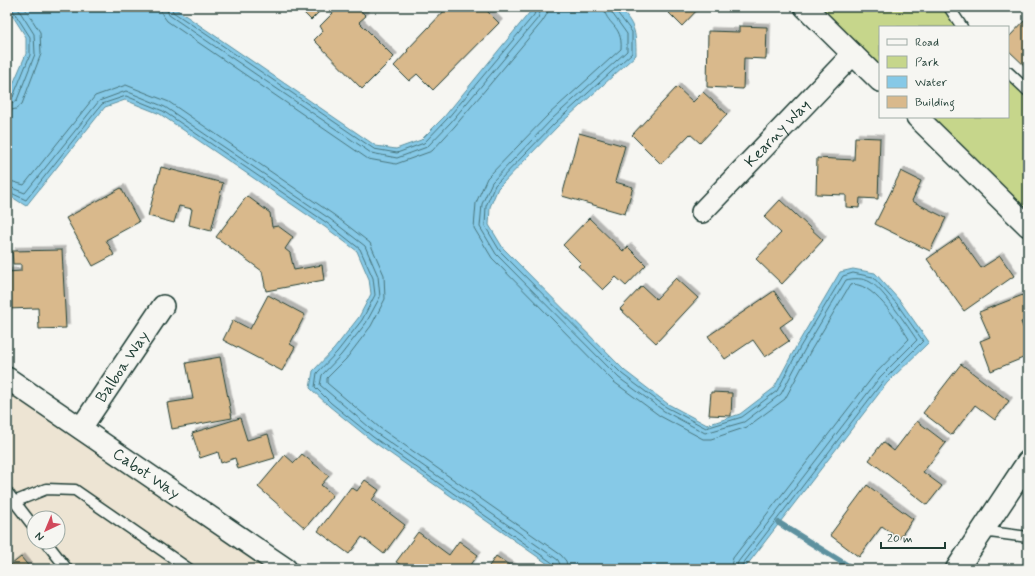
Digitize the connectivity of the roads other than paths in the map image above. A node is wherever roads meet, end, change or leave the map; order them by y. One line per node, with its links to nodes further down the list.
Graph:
1 (805, 7): 4 (street)
2 (950, 7): 3 (lane)
3 (961, 26)
4 (852, 54): 6 (street); 9 (street, Kearny Way)
5 (1009, 73): 7 (lane)
6 (879, 80)
7 (1028, 91)
8 (918, 118): 10 (street)
9 (702, 212)
10 (1028, 226)
11 (163, 306): 13 (street, Balboa Way)
12 (7, 378): 13 (street, Cabot Way)
13 (81, 428): 23 (street, Cabot Way)
14 (1028, 462): 18 (street)
15 (7, 492): 16 (lane)
16 (14, 502): 17 (lane); 22 (lane)
17 (26, 517)
18 (982, 530): 19 (lane); 24 (street)
19 (1028, 537)
20 (52, 550): 21 (lane)
21 (67, 569)
22 (189, 569)
23 (286, 569)
24 (957, 569)

